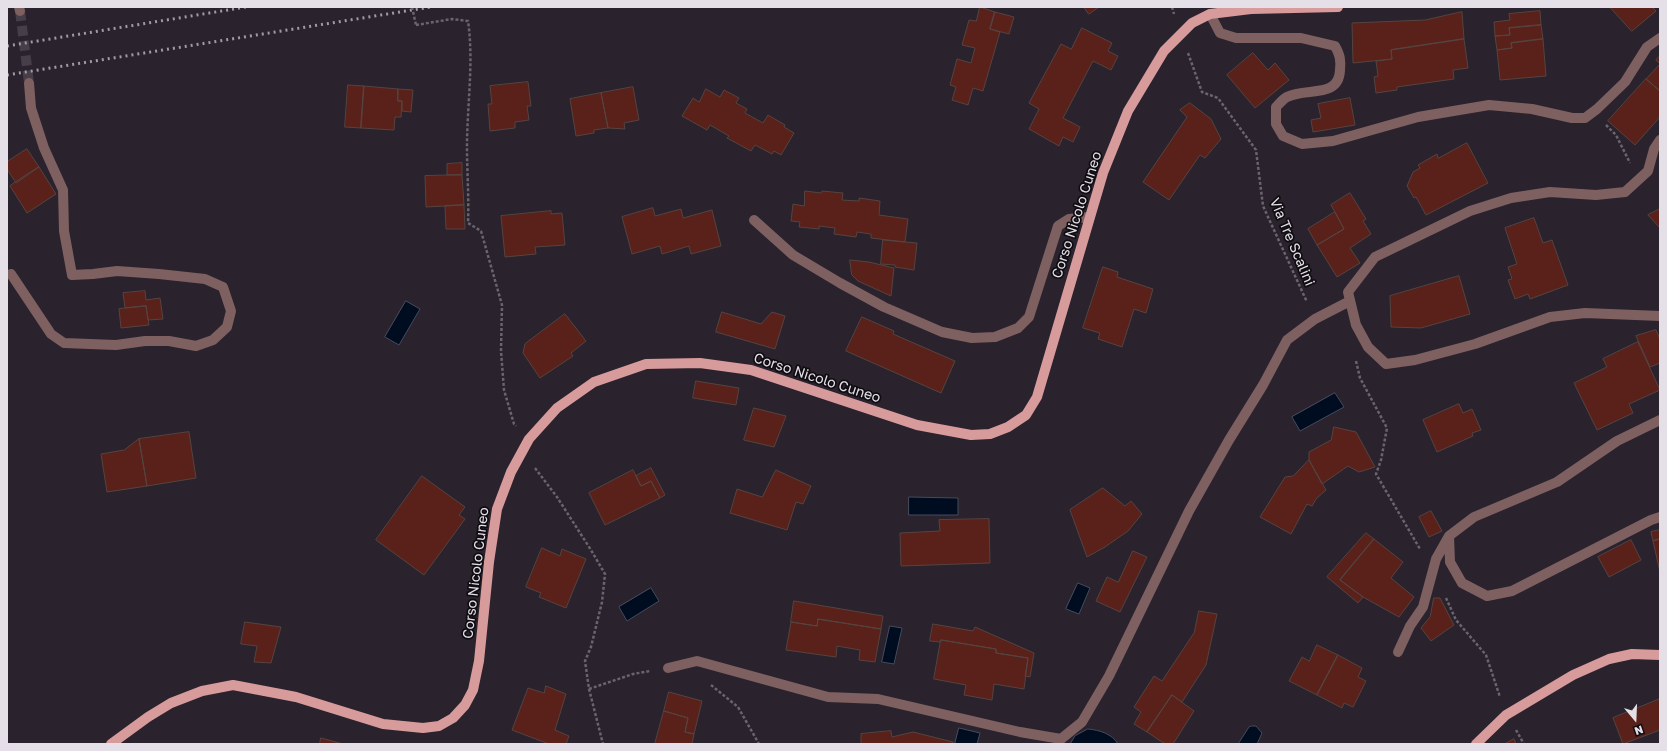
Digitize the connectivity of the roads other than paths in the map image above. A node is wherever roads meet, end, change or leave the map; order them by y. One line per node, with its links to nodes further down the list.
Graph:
1 (1338, 7): 2 (main road, Corso Nicolo Cuneo)
2 (1210, 14): 3 (street); 6 (main road, Corso Nicolo Cuneo)
3 (1660, 38)
4 (29, 83): 8 (street)
5 (1660, 140): 9 (street)
6 (1089, 217): 7 (street); 17 (main road, Corso Nicolo Cuneo)
7 (754, 220)
8 (10, 274)
9 (1350, 301): 10 (street); 16 (street)
10 (1660, 316)
11 (1660, 420): 13 (street)
12 (1660, 517): 13 (street)
13 (1449, 536): 14 (street)
14 (1398, 652)
15 (1660, 655): 18 (main road)
16 (668, 668)
17 (111, 744)
18 (1476, 744)

